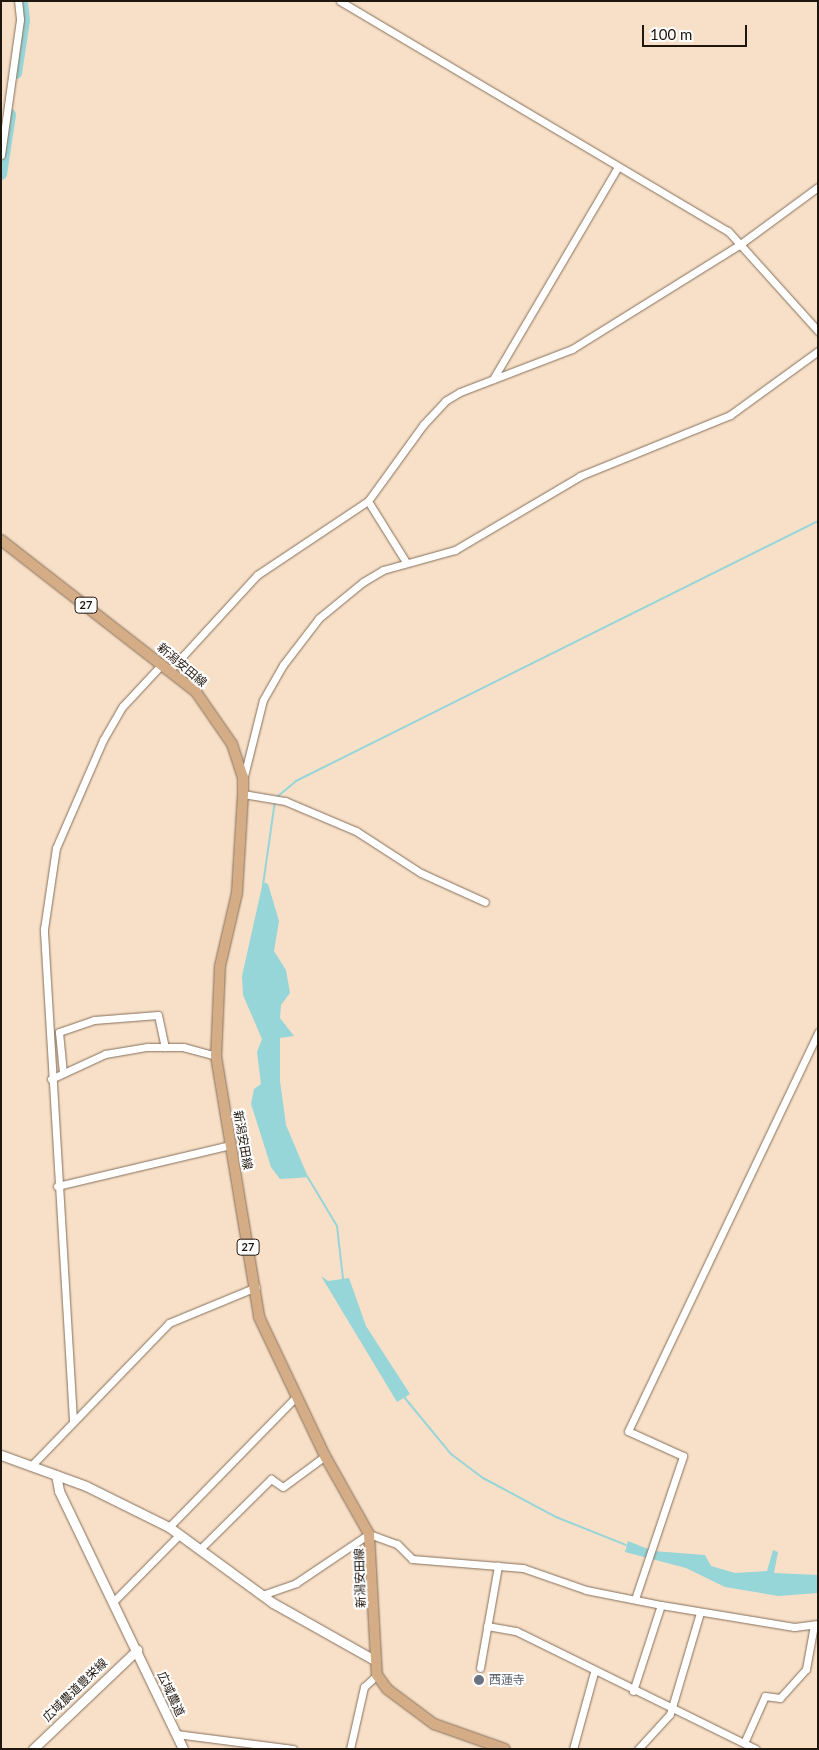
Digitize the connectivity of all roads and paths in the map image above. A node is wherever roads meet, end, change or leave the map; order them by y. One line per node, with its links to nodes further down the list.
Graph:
1 (18, 1): 3 (street)
2 (340, 1): 4 (street)
3 (1, 155)
4 (618, 168): 6 (street); 9 (street)
5 (818, 187): 6 (street)
6 (739, 244): 7 (street); 9 (street)
7 (818, 331)
8 (818, 350): 12 (street)
9 (493, 379): 10 (street)
10 (368, 501): 12 (street); 13 (street)
11 (1, 540): 13 (main road, 新潟安田線 / 27)
12 (406, 562): 14 (street)
13 (166, 667): 14 (main road, 新潟安田線 / 27); 21 (street)
14 (243, 777): 15 (main road, 新潟安田線 / 27)
15 (243, 794): 16 (street); 19 (main road, 新潟安田線 / 27)
16 (486, 902)
17 (818, 1032): 37 (street)
18 (165, 1047): 19 (street); 20 (street); 20 (street)
19 (216, 1056): 22 (main road, 新潟安田線 / 27)
20 (63, 1073): 21 (street)
21 (51, 1079): 23 (street)
22 (231, 1145): 23 (street); 24 (main road, 新潟安田線 / 27)
23 (57, 1186): 26 (street)
24 (257, 1287): 25 (main road, 新潟安田線 / 27); 26 (street)
25 (295, 1398): 28 (main road, 新潟安田線 / 27); 31 (street)
26 (73, 1420): 29 (street)
27 (1, 1455): 29 (street)
28 (325, 1456): 33 (main road, 新潟安田線 / 27); 34 (street)
29 (31, 1466): 30 (street)
30 (56, 1475): 31 (street); 38 (street, 広域農道)
31 (169, 1527): 32 (street)
32 (179, 1534): 34 (street); 38 (street)
33 (369, 1534): 35 (street); 36 (street); 44 (main road, 新潟安田線 / 27)
34 (200, 1549): 36 (street)
35 (498, 1566): 37 (street); 42 (street)
36 (262, 1595): 44 (street)
37 (635, 1598): 39 (street)
38 (113, 1602): 43 (street, 広域農道)
39 (661, 1606): 40 (street); 48 (street)
40 (700, 1613): 41 (street); 49 (street)
41 (816, 1624): 51 (street)
42 (487, 1626): 45 (street); 46 (street)
43 (137, 1650): 50 (street, 広域農道); 52 (street, 広域農道豊栄線)
44 (374, 1660): 47 (main road, 新潟安田線 / 27)
45 (480, 1668)
46 (594, 1672): 48 (street); 57 (street)
47 (377, 1675): 55 (street); 56 (main road, 新潟安田線 / 27)
48 (633, 1691): 49 (street)
49 (671, 1710): 51 (street); 58 (street)
50 (176, 1734): 53 (street, 広域農道); 54 (street)
51 (744, 1743): 59 (street)
52 (32, 1749)
53 (183, 1749)
54 (293, 1749)
55 (350, 1749)
56 (505, 1749)
57 (573, 1749)
58 (638, 1749)
59 (756, 1749)

